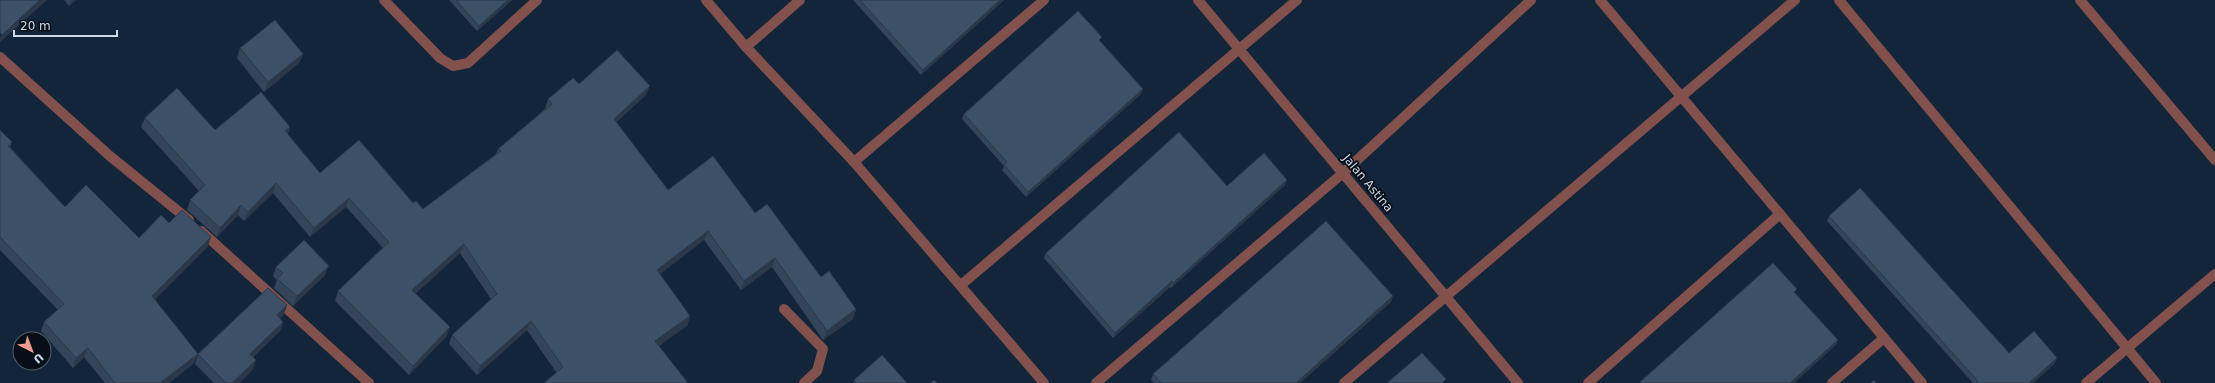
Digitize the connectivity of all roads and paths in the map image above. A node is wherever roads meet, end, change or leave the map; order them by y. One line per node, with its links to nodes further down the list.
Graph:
1 (384, 0): 2 (street)
2 (537, 0)
3 (706, 0): 13 (street)
4 (800, 0): 13 (street)
5 (1044, 0): 18 (street)
6 (1198, 0): 14 (street, Jalan Astina)
7 (1297, 0): 14 (street)
8 (1531, 0): 19 (street)
9 (1600, 0): 16 (street)
10 (1795, 0): 16 (street)
11 (1839, 0): 26 (street)
12 (2080, 0): 17 (street)
13 (746, 47): 18 (street)
14 (1238, 49): 19 (street, Jalan Astina); 22 (street)
15 (0, 57): 27 (street)
16 (1681, 96): 20 (street); 23 (street)
17 (2215, 160)
18 (854, 162): 22 (street)
19 (1343, 173): 23 (street, Jalan Astina); 30 (street)
20 (1780, 214): 25 (street); 33 (street)
21 (2215, 274): 26 (street)
22 (962, 285): 29 (street)
23 (1446, 297): 31 (street); 32 (street, Jalan Astina)
24 (784, 309): 28 (street)
25 (1884, 338): 34 (street); 35 (street)
26 (2126, 348): 36 (street); 37 (street)
27 (369, 383)
28 (804, 383)
29 (1044, 383)
30 (1096, 383)
31 (1344, 383)
32 (1518, 383)
33 (1588, 383)
34 (1832, 383)
35 (1922, 383)
36 (2086, 383)
37 (2156, 383)

